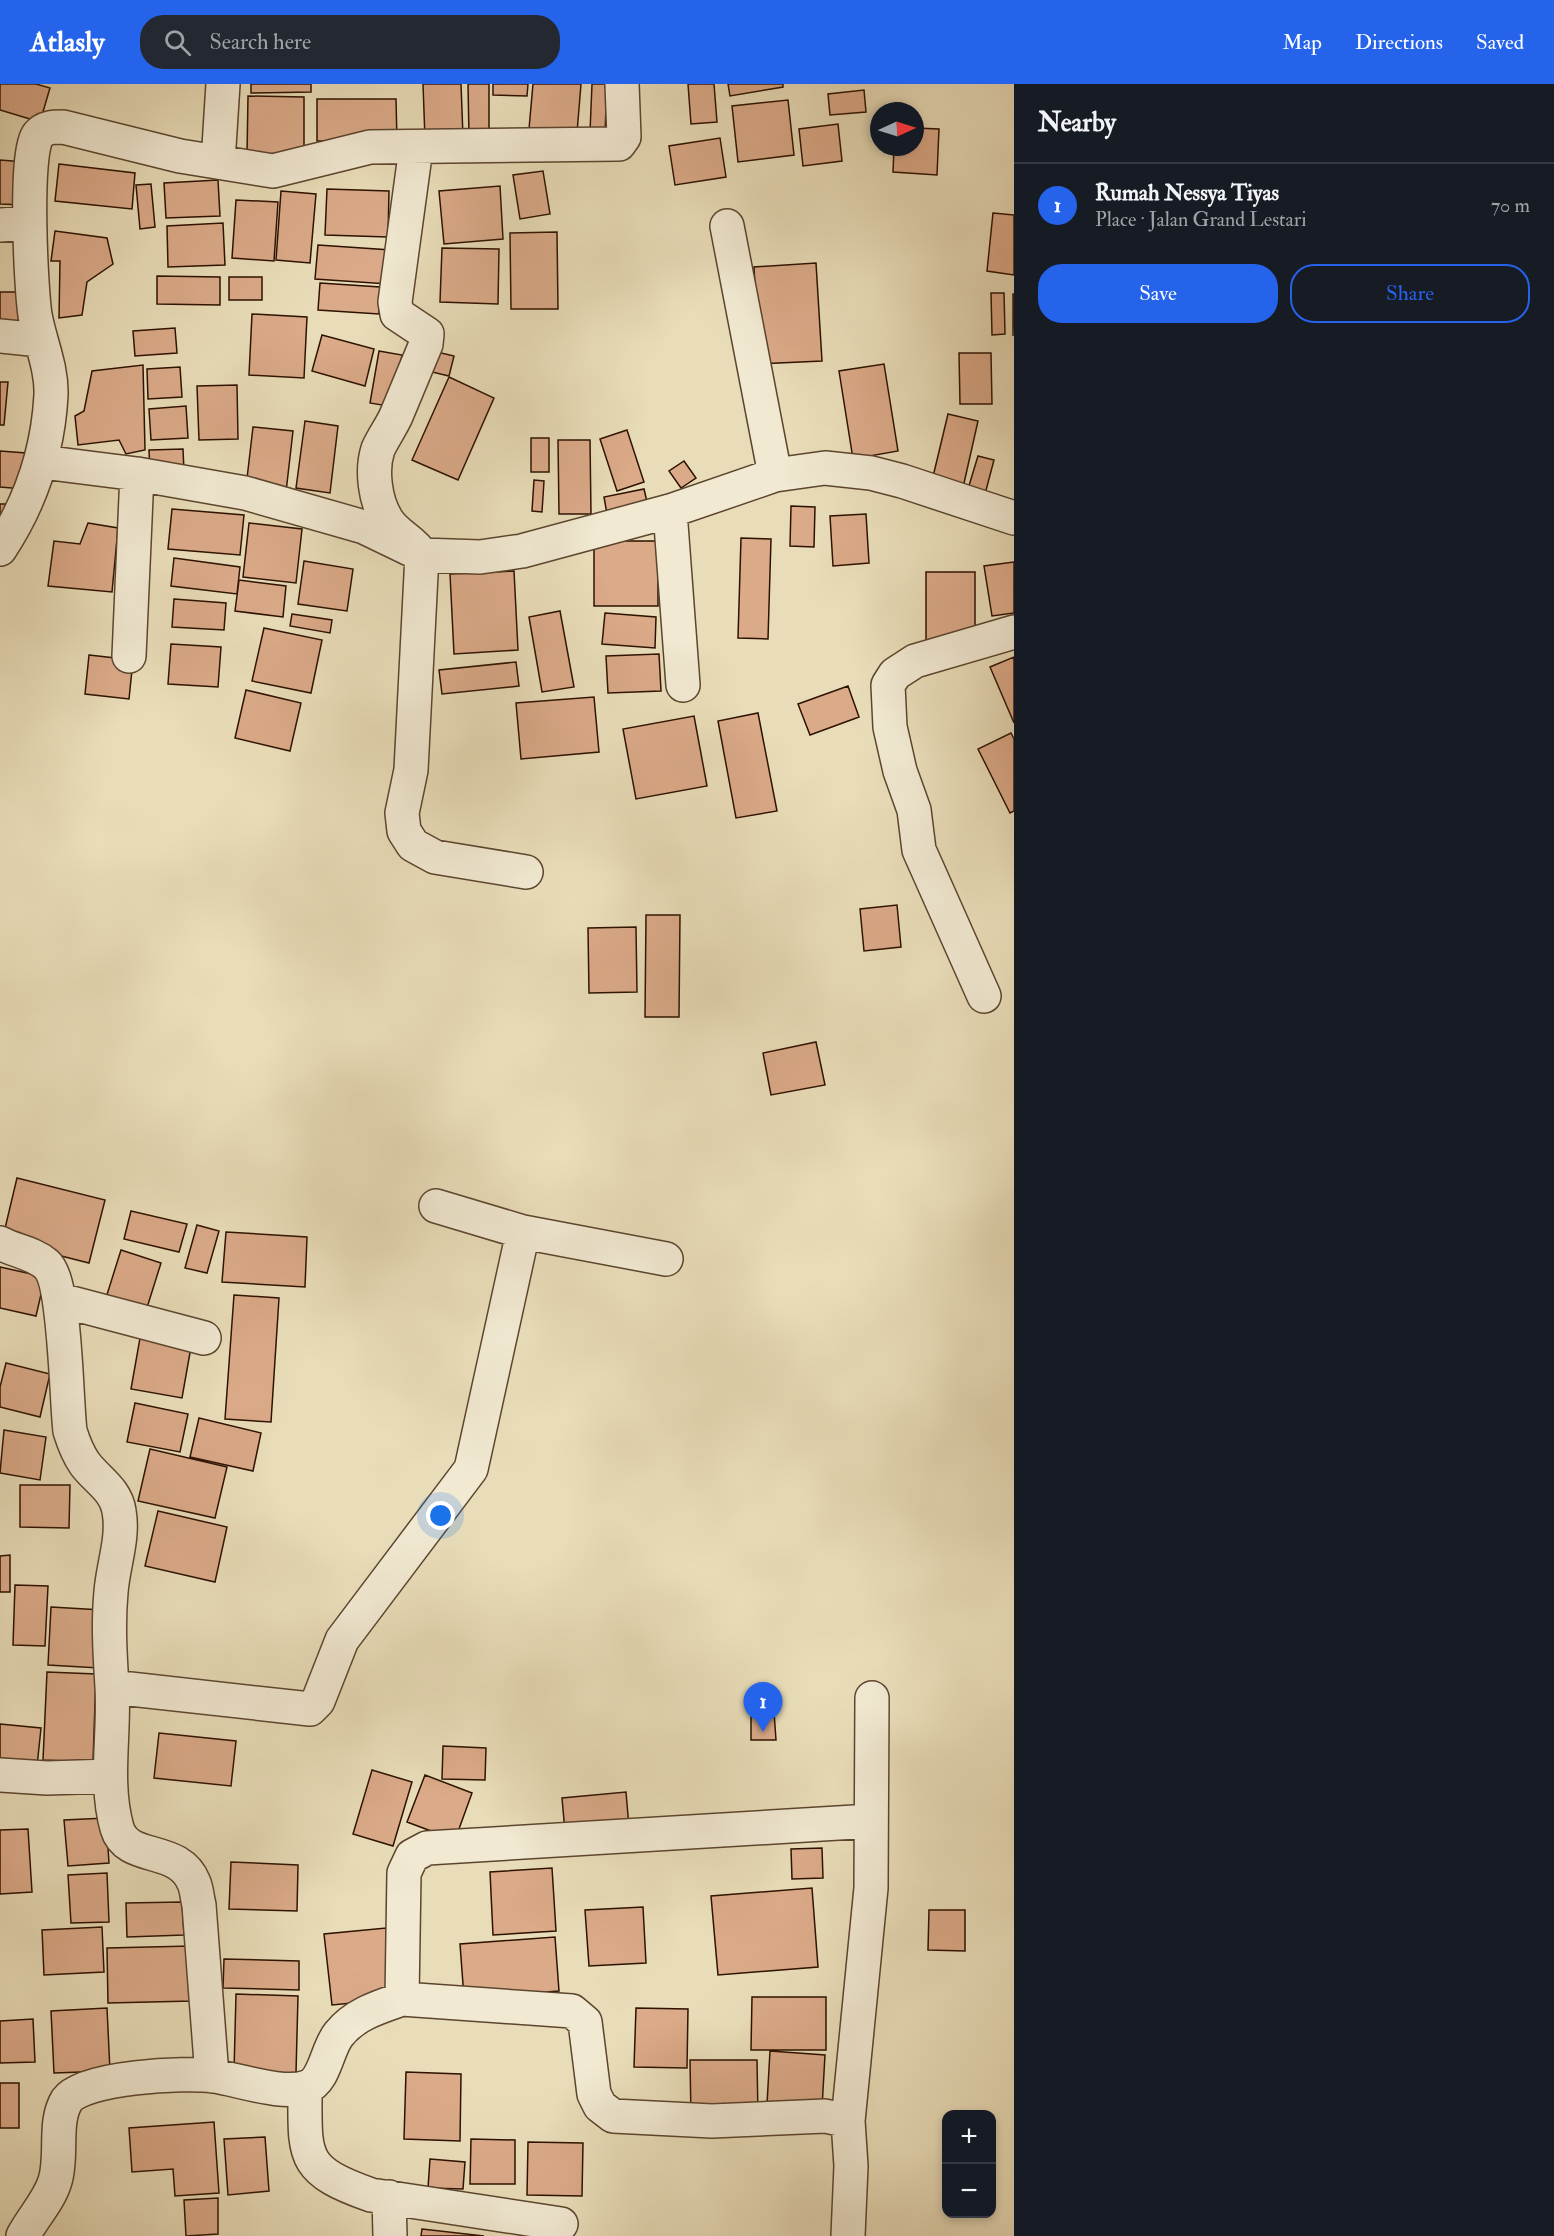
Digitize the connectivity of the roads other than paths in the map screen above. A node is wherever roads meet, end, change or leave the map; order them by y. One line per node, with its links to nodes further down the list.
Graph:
1 (223, 84): 4 (street)
2 (622, 84): 3 (street)
3 (416, 148): 4 (street); 15 (street)
4 (218, 162): 5 (street)
5 (14, 224): 8 (street)
6 (727, 226): 11 (street)
7 (0, 336): 8 (street)
8 (40, 340): 9 (street)
9 (42, 462): 10 (street); 14 (street)
10 (137, 474): 15 (street); 17 (street)
11 (775, 475): 12 (street); 13 (street)
12 (670, 512): 15 (street); 18 (street)
13 (1014, 518)
14 (0, 549)
15 (422, 555): 19 (street)
16 (1014, 632): 20 (street)
17 (129, 656)
18 (683, 685)
19 (526, 872)
20 (984, 996)
21 (436, 1206): 22 (street)
22 (523, 1232): 24 (street); 27 (street)
23 (0, 1243): 25 (street)
24 (666, 1258)
25 (60, 1300): 26 (street); 27 (street)
26 (204, 1338)
27 (112, 1687): 30 (street)
28 (873, 1710): 31 (street)
29 (0, 1775): 30 (street)
30 (110, 1776): 33 (street)
31 (871, 1821): 32 (street); 35 (street)
32 (402, 1999): 34 (street); 35 (street)
33 (212, 2076): 34 (street); 38 (street)
34 (306, 2088): 36 (street)
35 (848, 2121): 40 (street)
36 (389, 2197): 37 (street); 39 (street)
37 (561, 2224)
38 (23, 2236)
39 (390, 2236)
40 (848, 2236)

